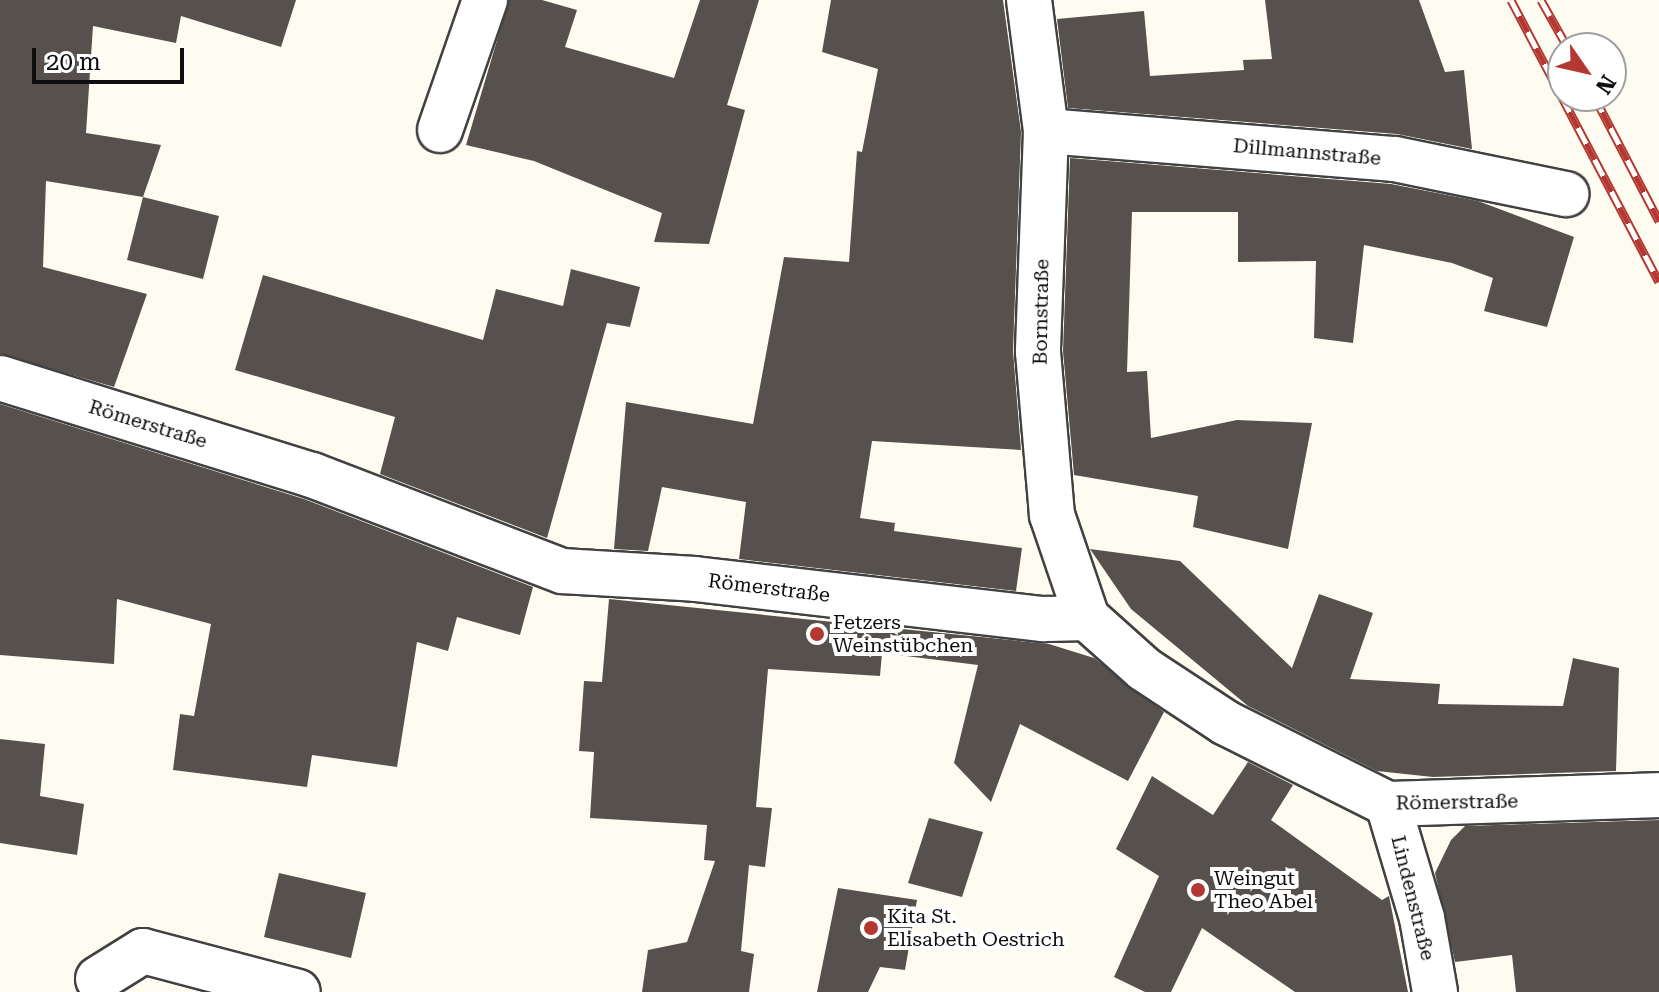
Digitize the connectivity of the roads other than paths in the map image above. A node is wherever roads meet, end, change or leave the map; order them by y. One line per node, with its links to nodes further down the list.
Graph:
1 (485, 0): 3 (street)
2 (1029, 0): 4 (street, Bornstraße)
3 (440, 130)
4 (1046, 131): 5 (street, Dillmannstraße); 7 (street, Bornstraße)
5 (1566, 194)
6 (0, 378): 7 (street, Römerstraße)
7 (1087, 618): 9 (street, Römerstraße)
8 (1659, 795): 9 (street, Römerstraße)
9 (1388, 804): 12 (street, Lindenstraße)
10 (98, 979): 11 (street)
11 (298, 992)
12 (1435, 992)

